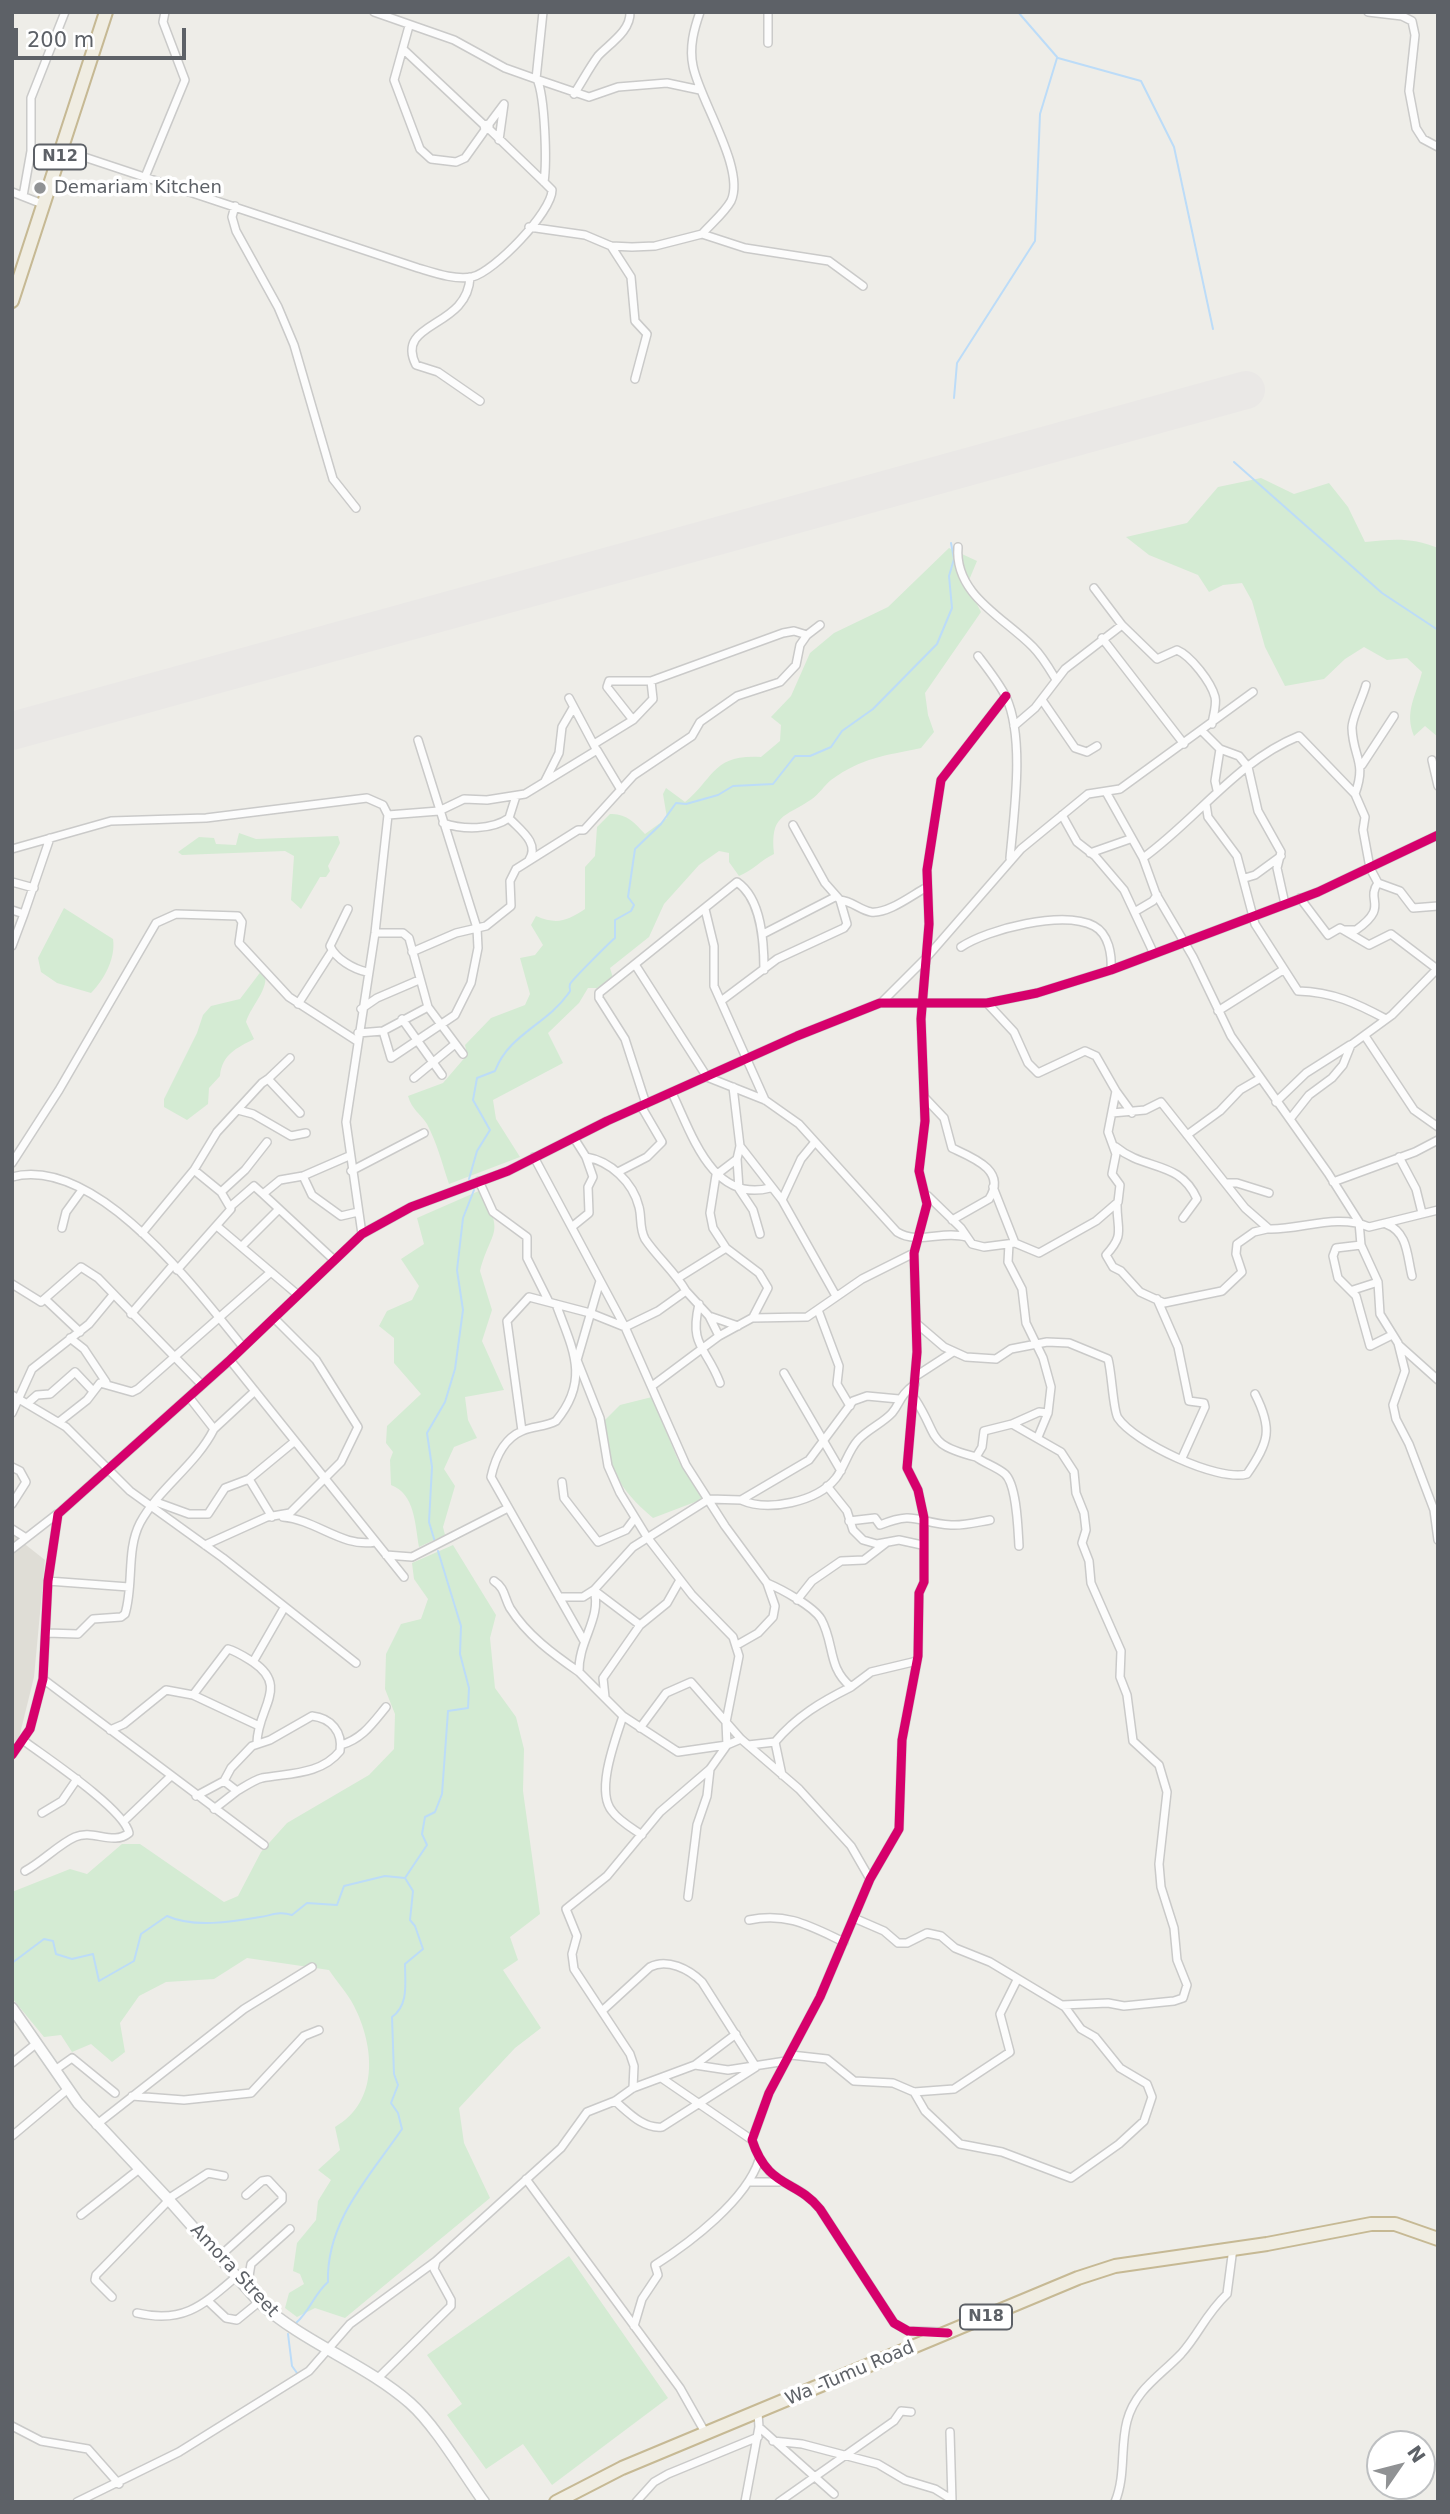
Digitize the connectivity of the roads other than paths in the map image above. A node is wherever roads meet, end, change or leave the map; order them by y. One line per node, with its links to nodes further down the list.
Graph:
1 (65, 12): 23 (street)
2 (106, 12): 19 (highway, N12)
3 (165, 12): 20 (street)
4 (374, 12): 10 (street)
5 (543, 12): 13 (street)
6 (630, 12): 15 (street)
7 (700, 12): 14 (street)
8 (768, 12): 11 (street)
9 (1368, 12): 18 (street)
10 (409, 26): 12 (street); 13 (street)
11 (768, 43)
12 (403, 49): 16 (street); 16 (street)
13 (536, 79): 15 (street); 21 (street)
14 (700, 90): 15 (street); 27 (street)
15 (574, 94)
16 (487, 127): 17 (street); 17 (street)
17 (499, 140): 21 (street)
18 (1438, 147)
19 (63, 150): 20 (street); 24 (highway, N12)
20 (145, 177): 25 (street)
21 (544, 182): 26 (street)
22 (12, 192): 23 (street)
23 (23, 197): 24 (street)
24 (45, 205): 31 (highway, N12)
25 (235, 206): 29 (street); 34 (street)
26 (529, 227): 28 (street); 29 (street)
27 (702, 234): 28 (street); 30 (street)
28 (611, 246): 32 (street)
29 (470, 277): 33 (street)
30 (863, 286)
31 (12, 301)
32 (635, 379)
33 (480, 401)
34 (356, 508)
35 (958, 548): 42 (street)
36 (1094, 588): 38 (street)
37 (820, 625): 39 (street)
38 (1122, 625): 40 (street); 52 (street)
39 (807, 635): 43 (street); 65 (street)
40 (1102, 638): 42 (street); 56 (street)
41 (978, 656): 46 (street)
42 (1055, 678): 48 (street)
43 (650, 681): 51 (street); 51 (street)
44 (1366, 685): 61 (street)
45 (1254, 692): 52 (street)
46 (1006, 696): 53 (street); 90 (street)
47 (569, 698): 49 (street)
48 (1042, 700): 53 (street); 57 (street)
49 (573, 708): 58 (street); 63 (street)
50 (1394, 716): 61 (street)
51 (633, 720): 58 (street)
52 (1212, 724): 54 (street)
53 (1014, 726): 83 (street)
54 (1203, 732): 56 (street); 59 (street)
55 (418, 740): 71 (street)
56 (1184, 744): 67 (street)
57 (1097, 746)
58 (595, 747): 63 (street); 65 (street)
59 (1220, 749): 62 (street); 66 (street)
60 (1432, 760): 64 (street)
61 (1362, 765): 68 (street)
62 (1248, 767): 66 (street); 68 (street); 82 (street)
63 (544, 782): 69 (street)
64 (1438, 786)
65 (621, 790): 85 (street)
66 (1217, 790): 70 (street)
67 (1106, 792): 73 (street); 79 (street)
68 (1354, 794): 86 (street)
69 (516, 796): 71 (street); 74 (street)
70 (1206, 804): 84 (street); 87 (street)
71 (439, 811): 72 (street); 75 (street)
72 (388, 815): 78 (street); 105 (street)
73 (1062, 815): 81 (street); 83 (street)
74 (509, 817): 75 (street); 85 (street)
75 (443, 824): 103 (street)
76 (793, 825): 94 (street)
77 (1438, 835): 86 (street)
78 (50, 838): 80 (street); 91 (street)
79 (1130, 839): 81 (street); 84 (street)
80 (12, 849)
81 (1090, 853): 100 (street)
82 (1282, 856): 87 (street); 95 (street)
83 (1010, 858): 113 (street)
84 (1143, 858): 92 (street)
85 (528, 861): 103 (street)
86 (1370, 867): 89 (street); 93 (street)
87 (1245, 878): 102 (street)
88 (12, 882): 91 (street)
89 (1378, 883): 96 (street); 104 (street)
90 (926, 887): 94 (street); 113 (street)
91 (33, 888): 101 (street)
92 (1157, 895): 100 (street); 107 (street)
93 (1300, 898): 95 (street); 104 (street)
94 (838, 899): 106 (street); 118 (street)
95 (1285, 904): 102 (street)
96 (1438, 906)
97 (348, 909): 110 (street)
98 (705, 909): 106 (street); 114 (street); 121 (street)
99 (12, 910): 101 (street)
100 (1136, 911): 112 (street)
101 (24, 914): 108 (street)
102 (1255, 915): 107 (street); 117 (street)
103 (477, 928): 111 (street); 131 (street)
104 (1342, 929): 115 (street)
105 (375, 933): 111 (street); 119 (street)
106 (763, 934): 118 (street)
107 (1182, 943): 112 (street); 128 (street)
108 (12, 946)
109 (961, 947): 116 (street)
110 (332, 951): 119 (street); 125 (street)
111 (412, 952): 120 (street)
112 (1154, 954): 116 (street)
113 (928, 957): 122 (street); 123 (street)
114 (636, 965): 143 (street); 153 (street)
115 (1437, 969): 130 (street)
116 (1111, 970): 124 (street)
117 (1283, 970): 128 (street); 130 (street)
118 (764, 971): 121 (street)
119 (367, 972): 127 (street)
120 (419, 981): 126 (street); 127 (street)
121 (721, 1002): 140 (street)
122 (922, 1002): 123 (street); 124 (street); 150 (street)
123 (880, 1003): 140 (street)
124 (987, 1003): 148 (street)
125 (298, 1004): 134 (street); 174 (street)
126 (428, 1007): 129 (street); 131 (street)
127 (361, 1009): 134 (street)
128 (1218, 1011): 146 (street)
129 (402, 1019): 132 (street); 135 (street)
130 (1386, 1019): 133 (street)
131 (440, 1025): 135 (street); 136 (street)
132 (383, 1031): 134 (street); 135 (street)
133 (1365, 1035): 137 (street); 159 (street)
134 (357, 1037): 169 (street)
135 (418, 1041): 141 (street)
136 (456, 1044): 138 (street); 141 (street)
137 (1351, 1045): 152 (street); 158 (street)
138 (463, 1054)
139 (290, 1058): 145 (street)
140 (747, 1059): 143 (street); 151 (street)
141 (434, 1062): 142 (street); 144 (street)
142 (442, 1075)
143 (707, 1077): 147 (street); 149 (street)
144 (414, 1078)
145 (268, 1079): 154 (street); 156 (street)
146 (1259, 1079): 152 (street); 162 (street)
147 (733, 1087): 151 (street); 167 (street)
148 (1115, 1091): 155 (street); 157 (street)
149 (672, 1093): 153 (street); 179 (street)
150 (924, 1097): 186 (street); 191 (street)
151 (765, 1100): 166 (street)
152 (1276, 1102): 158 (street)
153 (644, 1105): 163 (street); 178 (street)
154 (238, 1110): 160 (street); 175 (street)
155 (1132, 1112): 157 (street); 162 (street)
156 (300, 1113)
157 (1112, 1113): 168 (street)
158 (1290, 1119): 183 (street)
159 (1438, 1127)
160 (306, 1133)
161 (424, 1133): 177 (street)
162 (1187, 1135): 184 (street)
163 (574, 1138): 170 (street); 171 (street)
164 (1438, 1140): 172 (street)
165 (267, 1142): 176 (street)
166 (815, 1142): 194 (street); 213 (street)
167 (740, 1146): 173 (street); 187 (street)
168 (1116, 1146): 195 (street); 201 (street)
169 (349, 1156): 177 (street); 180 (street)
170 (534, 1157): 182 (street); 205 (street)
171 (586, 1157): 178 (street); 205 (street)
172 (1399, 1157): 183 (street); 200 (street)
173 (737, 1159): 179 (street); 188 (street)
174 (12, 1163)
175 (194, 1170): 190 (street); 209 (street)
176 (246, 1170): 185 (street); 190 (street)
177 (351, 1171): 199 (street)
178 (618, 1172): 224 (street)
179 (716, 1175): 188 (street); 218 (street)
180 (303, 1176): 193 (street); 199 (street)
181 (12, 1177): 189 (street)
182 (479, 1181): 210 (street); 235 (street)
183 (1333, 1182): 203 (street)
184 (1226, 1183): 192 (street); 208 (street)
185 (254, 1186): 193 (street); 196 (street)
186 (993, 1186): 202 (street); 215 (street)
187 (770, 1188): 188 (street); 194 (street)
188 (740, 1189): 211 (street)
189 (82, 1190): 207 (street); 209 (street)
190 (221, 1192): 196 (street)
191 (925, 1192): 202 (street); 213 (street)
192 (1269, 1193)
193 (263, 1194): 197 (street)
194 (782, 1200): 232 (street)
195 (1117, 1205): 215 (street); 233 (street)
196 (231, 1206): 206 (street)
197 (278, 1210): 217 (street); 220 (street)
198 (1438, 1210): 200 (street)
199 (358, 1212): 210 (street)
200 (1422, 1213): 204 (street)
201 (1183, 1218)
202 (954, 1221): 212 (street); 214 (street)
203 (1359, 1222): 204 (street); 208 (street); 216 (street)
204 (1386, 1223): 223 (street)
205 (573, 1226): 225 (street)
206 (218, 1227): 217 (street); 221 (street)
207 (62, 1228)
208 (1269, 1229): 233 (street)
209 (142, 1233): 221 (street)
210 (362, 1234): 220 (street)
211 (760, 1234)
212 (954, 1234): 213 (street); 214 (street)
213 (920, 1237): 219 (street)
214 (966, 1237): 215 (street)
215 (1012, 1244): 254 (street)
216 (1362, 1245): 226 (street); 228 (street)
217 (242, 1246): 222 (street)
218 (726, 1248): 224 (street); 243 (street)
219 (914, 1253): 232 (street); 246 (street)
220 (333, 1259): 231 (street)
221 (175, 1267): 239 (street); 244 (street)
222 (271, 1272): 231 (street); 244 (street)
223 (1412, 1276)
224 (678, 1278): 229 (street)
225 (600, 1281): 238 (street); 248 (street)
226 (1378, 1282): 228 (street); 240 (street)
227 (12, 1284): 234 (street)
228 (1353, 1290): 245 (street)
229 (686, 1291): 236 (street); 248 (street)
230 (113, 1295): 234 (street); 239 (street); 249 (street)
231 (298, 1295): 242 (street)
232 (836, 1296): 237 (street)
233 (1157, 1298): 287 (street)
234 (45, 1300): 249 (street)
235 (553, 1303): 238 (street); 260 (street); 282 (street)
236 (699, 1304): 241 (street); 256 (street)
237 (818, 1310): 243 (street); 276 (street)
238 (590, 1313): 248 (street); 260 (street)
239 (131, 1314): 258 (street)
240 (1380, 1314): 245 (street); 250 (street)
241 (709, 1316): 247 (street); 251 (street)
242 (275, 1318): 255 (street); 292 (street)
243 (752, 1318): 247 (street)
244 (219, 1319): 255 (street); 258 (street)
245 (1362, 1319): 250 (street)
246 (916, 1324): 257 (street); 262 (street)
247 (737, 1326): 251 (street)
248 (625, 1327): 267 (street)
249 (80, 1332): 252 (street)
250 (1392, 1335): 253 (street)
251 (719, 1336): 256 (street)
252 (70, 1338): 264 (street); 271 (street)
253 (1398, 1343): 263 (street); 310 (street)
254 (1037, 1344): 257 (street); 278 (street); 287 (street)
255 (243, 1347): 259 (street)
256 (704, 1348): 265 (street); 267 (street)
257 (953, 1352): 262 (street)
258 (173, 1355): 264 (street); 266 (street)
259 (230, 1360): 266 (street); 269 (street)
260 (578, 1365): 282 (street); 303 (street)
261 (784, 1373): 285 (street)
262 (915, 1380): 273 (street); 274 (street)
263 (1438, 1380)
264 (106, 1382): 268 (street)
265 (720, 1383)
266 (202, 1385): 272 (street)
267 (652, 1386): 295 (street)
268 (93, 1391): 275 (street); 279 (street)
269 (255, 1391): 281 (street); 284 (street)
270 (1255, 1394): 287 (street)
271 (16, 1396): 275 (street); 277 (street)
272 (189, 1397): 281 (street); 289 (street)
273 (915, 1398): 286 (street); 304 (street)
274 (898, 1399): 276 (street); 290 (street)
275 (29, 1402): 279 (street)
276 (850, 1406): 285 (street)
277 (12, 1413)
278 (1048, 1413): 280 (street); 283 (street)
279 (59, 1422): 289 (street)
280 (1012, 1424): 283 (street); 286 (street)
281 (214, 1429): 298 (street)
282 (523, 1431): 299 (street)
283 (1038, 1437): 374 (street)
284 (295, 1441): 291 (street); 292 (street)
285 (824, 1441): 290 (street); 296 (street)
286 (976, 1457): 315 (street)
287 (1182, 1458)
288 (12, 1466): 297 (street)
289 (106, 1469): 298 (street); 300 (street)
290 (841, 1471): 294 (street)
291 (249, 1479): 298 (street); 301 (street)
292 (325, 1480): 302 (street); 311 (street)
293 (562, 1482): 303 (street)
294 (827, 1486): 296 (street); 306 (street)
295 (709, 1499): 296 (street); 308 (street); 322 (street)
296 (741, 1500)
297 (12, 1504)
298 (155, 1505): 313 (street); 323 (street)
299 (506, 1509): 317 (street); 325 (street)
300 (58, 1514): 309 (street); 320 (street)
301 (272, 1517): 302 (street); 313 (street)
302 (283, 1517): 311 (street)
303 (635, 1518): 308 (street)
304 (924, 1518): 305 (street); 306 (street); 314 (street)
305 (990, 1520)
306 (849, 1521): 312 (street)
307 (12, 1529): 309 (street)
308 (647, 1537): 319 (street); 324 (street)
309 (26, 1538): 316 (street)
310 (1438, 1541)
311 (375, 1542): 317 (street)
312 (887, 1542): 314 (street); 326 (street)
313 (205, 1545): 327 (street)
314 (922, 1545): 332 (street)
315 (1019, 1546)
316 (12, 1549)
317 (386, 1555): 318 (street)
318 (404, 1577)
319 (680, 1580): 328 (street); 331 (street)
320 (48, 1581): 323 (street); 329 (street)
321 (494, 1581): 335 (street)
322 (767, 1583): 326 (street); 331 (street)
323 (129, 1587): 329 (street)
324 (594, 1590): 325 (street); 328 (street); 330 (street)
325 (559, 1597): 330 (street)
326 (797, 1600): 337 (street)
327 (285, 1608): 333 (street); 334 (street)
328 (640, 1625): 339 (street)
329 (47, 1633): 336 (street)
330 (584, 1641): 335 (street)
331 (737, 1645): 342 (street)
332 (917, 1661): 337 (street); 367 (street)
333 (253, 1662): 338 (street); 343 (street)
334 (356, 1663)
335 (579, 1672): 339 (street)
336 (43, 1679): 345 (street); 347 (street)
337 (851, 1687): 348 (street)
338 (193, 1695): 343 (street); 345 (street)
339 (607, 1701): 341 (street)
340 (386, 1707): 350 (street)
341 (623, 1716): 344 (street); 364 (street)
342 (726, 1722): 344 (street); 346 (street); 351 (street)
343 (257, 1724): 349 (street)
344 (640, 1728): 351 (street)
345 (110, 1730): 356 (street)
346 (741, 1739): 351 (street); 352 (street)
347 (24, 1741): 353 (street); 357 (street)
348 (775, 1742): 352 (street); 355 (street)
349 (257, 1743): 350 (street); 358 (street)
350 (341, 1745): 359 (street)
351 (727, 1745): 354 (street)
352 (748, 1745): 355 (street)
353 (12, 1755)
354 (710, 1769): 364 (street); 368 (street)
355 (782, 1774): 367 (street)
356 (171, 1776): 360 (street); 363 (street)
357 (77, 1779): 362 (street); 363 (street)
358 (224, 1781): 359 (street); 360 (street)
359 (237, 1791): 361 (street)
360 (196, 1796): 361 (street)
361 (214, 1809): 365 (street)
362 (42, 1813)
363 (124, 1821): 366 (street)
364 (642, 1835): 376 (street)
365 (264, 1845)
366 (24, 1871)
367 (870, 1879): 369 (street)
368 (688, 1897)
369 (854, 1918): 371 (street); 373 (street)
370 (749, 1920): 371 (street)
371 (844, 1942): 380 (street)
372 (312, 1967): 390 (street)
373 (1017, 1980): 374 (street); 388 (street)
374 (1062, 2005): 388 (street)
375 (12, 2008): 379 (street, Amora Street)
376 (602, 2011): 378 (street); 386 (street)
377 (319, 2030): 390 (street)
378 (736, 2034): 382 (street); 383 (street)
379 (37, 2043): 381 (street); 384 (street, Amora Street)
380 (789, 2058): 383 (street); 388 (street); 395 (street)
381 (12, 2063)
382 (695, 2065): 383 (street); 385 (street)
383 (756, 2067): 392 (street)
384 (55, 2070): 387 (street, Amora Street); 389 (street)
385 (663, 2079): 386 (street); 392 (street)
386 (633, 2088): 391 (street)
387 (68, 2089): 393 (street, Amora Street); 394 (street)
388 (914, 2092)
389 (115, 2093)
390 (131, 2096): 393 (street)
391 (615, 2101): 392 (street); 399 (street)
392 (699, 2104): 395 (street)
393 (96, 2124): 397 (street, Amora Street)
394 (14, 2131)
395 (752, 2140): 396 (street)
396 (759, 2160): 400 (street); 401 (street)
397 (138, 2170): 403 (street, Amora Street); 404 (street)
398 (224, 2176): 403 (street)
399 (526, 2179): 409 (street); 416 (street)
400 (750, 2182): 401 (street); 416 (street)
401 (779, 2182): 417 (street)
402 (246, 2195): 408 (street)
403 (169, 2200): 408 (street, Amora Street); 412 (street)
404 (80, 2215)
405 (290, 2229): 411 (street)
406 (1438, 2239): 407 (highway, Wa -Tumu Road / N18)
407 (1233, 2248): 417 (highway, Wa -Tumu Road / N18); 439 (street)
408 (220, 2256): 410 (street, Amora Street)
409 (436, 2261): 418 (street); 419 (street)
410 (237, 2276): 411 (street, Amora Street); 413 (street)
411 (247, 2288): 414 (street, Amora Street)
412 (112, 2297)
413 (208, 2301): 414 (street); 415 (street)
414 (259, 2302): 418 (street, Amora Street)
415 (137, 2313)
416 (634, 2326): 425 (street)
417 (948, 2333): 421 (highway, Wa -Tumu Road / N18)
418 (329, 2350): 419 (street, Amora Street); 430 (street)
419 (377, 2379): 435 (street, Amora Street)
420 (911, 2412): 428 (street)
421 (758, 2413): 423 (street); 425 (highway, Wa -Tumu Road / N18)
422 (12, 2426): 430 (street)
423 (759, 2427): 426 (street); 427 (street)
424 (950, 2432): 433 (street)
425 (706, 2434): 432 (highway, Wa -Tumu Road / N18)
426 (758, 2437): 436 (street); 437 (street)
427 (773, 2441): 428 (street); 429 (street)
428 (844, 2455): 429 (street); 433 (street)
429 (813, 2476): 431 (street); 438 (street)
430 (119, 2484): 434 (street)
431 (834, 2494)
432 (560, 2501)
433 (951, 2501)
434 (77, 2502)
435 (484, 2502)
436 (636, 2502)
437 (745, 2502)
438 (779, 2502)
439 (1115, 2502)

